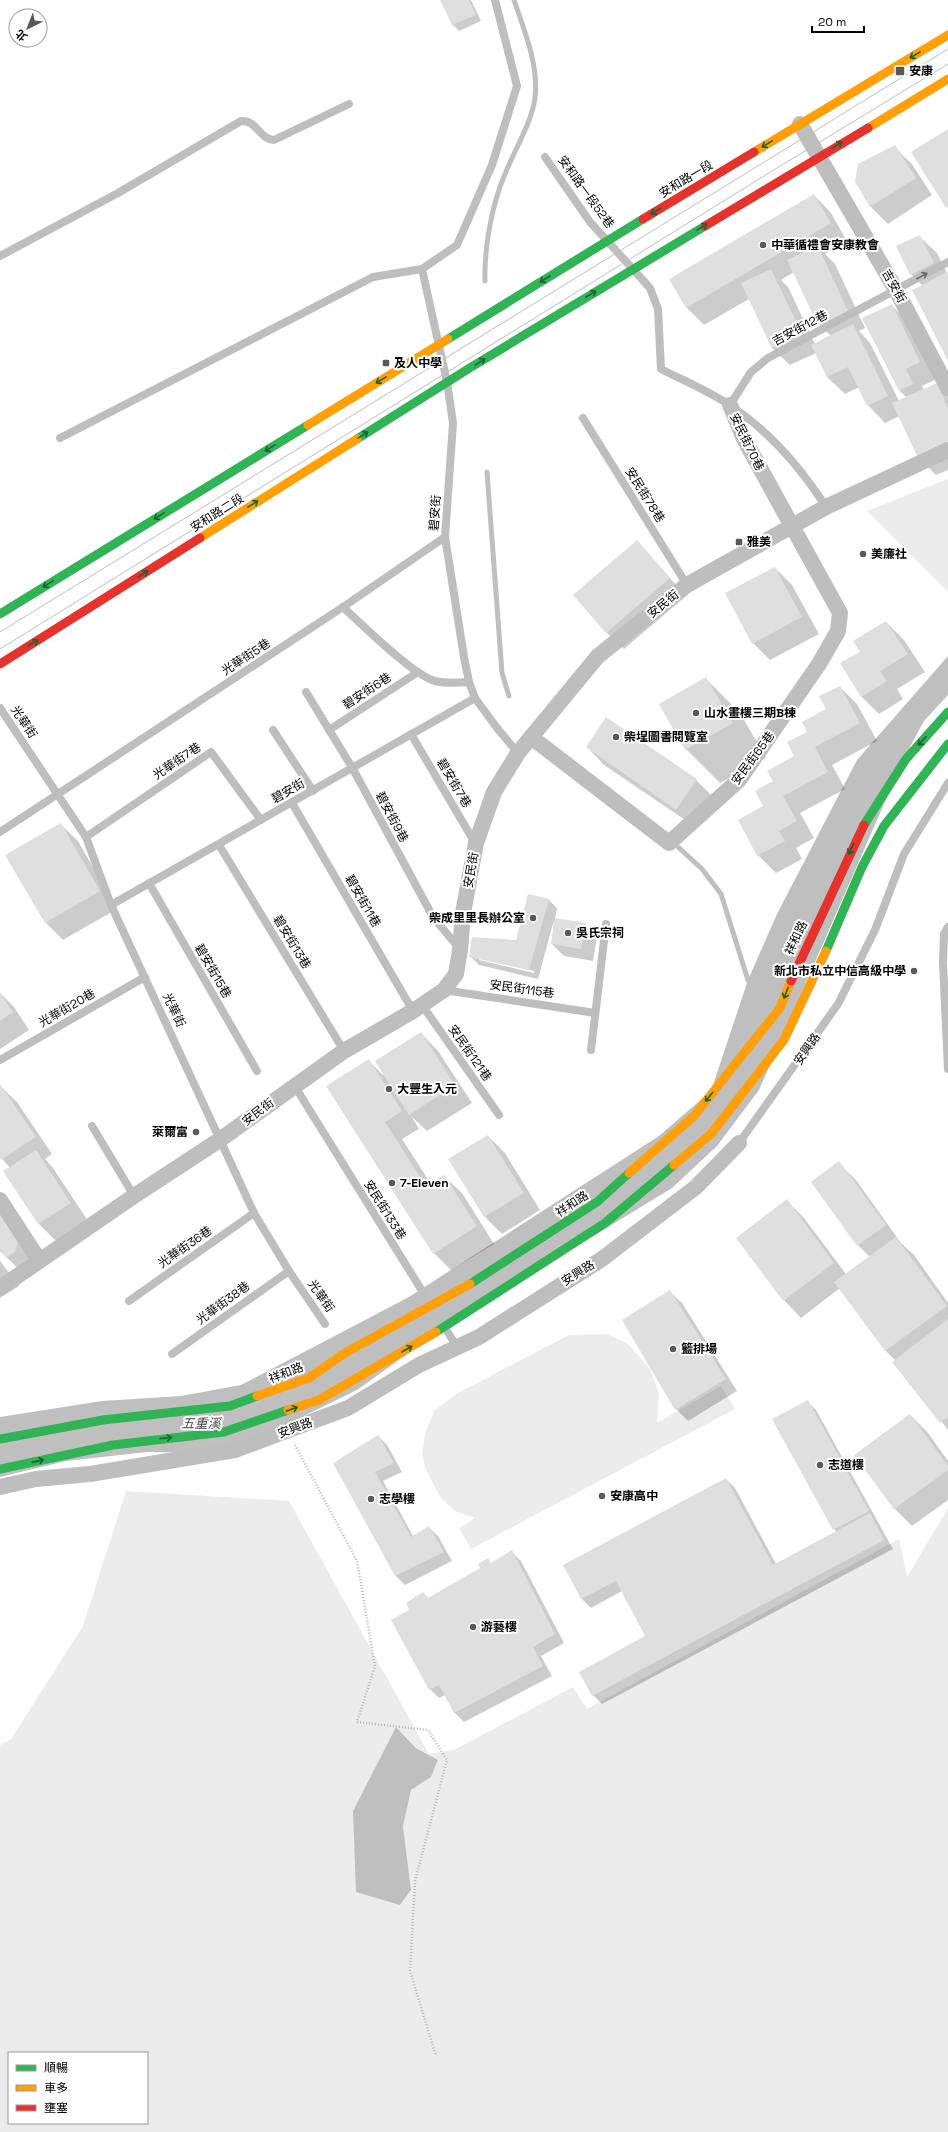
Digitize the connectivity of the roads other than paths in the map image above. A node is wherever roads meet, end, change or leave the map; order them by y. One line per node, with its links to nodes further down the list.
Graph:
1 (495, 0): 12 (lane)
2 (948, 35): 5 (main road, 安和路一段, one-way to 5)
3 (948, 79): 6 (main road, one-way to 3)
4 (350, 104): 9 (lane)
5 (800, 124): 6 (street, 吉安街); 8 (main road, 安和路一段, one-way to 8)
6 (820, 156): 11 (main road, one-way to 6); 13 (street, 吉安街)
7 (545, 157): 8 (lane, 安和路一段52巷)
8 (607, 241): 11 (lane, 安和路一段52巷); 14 (main road, 安和路一段, one-way to 14)
9 (0, 256)
10 (948, 262): 13 (lane, 吉安街12巷, one-way to 10)
11 (633, 268): 15 (main road, one-way to 11); 17 (lane, 安民街70巷)
12 (422, 269): 14 (lane, 碧安街); 19 (lane)
13 (896, 290): 16 (street, 吉安街); 17 (lane, 吉安街12巷)
14 (438, 345): 15 (lane, 碧安街); 26 (main road, one-way to 26)
15 (447, 382): 23 (lane, 碧安街); 27 (main road, 安和路二段, one-way to 15)
16 (948, 388)
17 (730, 404): 21 (lane); 22 (street, 安民街70巷)
18 (582, 418): 24 (lane, 安民街78巷)
19 (60, 438)
20 (948, 450): 21 (street, 安民街)
21 (826, 507): 22 (street, 安民街)
22 (792, 525): 24 (street, 安民街); 37 (street, 安民街65巷)
23 (445, 537): 25 (lane, 光華街5巷); 29 (lane, 碧安街)
24 (687, 585): 37 (street, 安民街)
25 (343, 607): 28 (lane); 43 (lane, 光華街5巷)
26 (0, 614)
27 (0, 664)
28 (418, 672): 29 (lane); 35 (lane, 碧安街6巷)
29 (469, 682): 31 (lane, 碧安街)
30 (306, 692): 35 (lane, 碧安街9巷)
31 (475, 698): 36 (lane, 碧安街); 39 (lane, 碧安街)
32 (0, 708): 43 (lane, 光華街)
33 (948, 712): 76 (main road, 祥和路, one-way to 76)
34 (273, 730): 42 (lane)
35 (329, 730): 40 (lane, 碧安街9巷)
36 (411, 734): 40 (lane, 碧安街); 48 (lane, 碧安街7巷)
37 (531, 737): 39 (street, 安民街)
38 (948, 744): 78 (main road)
39 (518, 753): 48 (street, 安民街)
40 (353, 769): 42 (lane, 碧安街); 54 (lane, 碧安街9巷)
41 (948, 783): 68 (lane, 安興路)
42 (313, 791): 44 (lane, 碧安街)
43 (59, 795): 46 (lane, 光華街5巷); 47 (lane, 光華街)
44 (292, 803): 45 (lane, 碧安街); 57 (lane, 碧安街11巷)
45 (261, 820): 47 (lane, 光華街7巷); 49 (lane, 碧安街)
46 (0, 832)
47 (86, 837): 51 (lane, 光華街)
48 (476, 843): 54 (street, 安民街)
49 (219, 845): 50 (lane, 碧安街); 60 (lane, 碧安街13巷)
50 (149, 883): 51 (lane, 碧安街); 63 (lane, 碧安街15巷)
51 (111, 905): 55 (lane, 光華街)
52 (606, 924): 58 (lane)
53 (948, 927): 62 (lane)
54 (460, 950): 56 (street, 安民街)
55 (145, 977): 61 (lane, 光華街20巷); 67 (lane, 光華街)
56 (444, 990): 57 (street, 安民街); 58 (lane, 安民街115巷)
57 (417, 1008): 60 (street, 安民街); 65 (lane, 安民街121巷)
58 (595, 1012): 59 (lane)
59 (591, 1050)
60 (344, 1051): 64 (street, 安民街)
61 (0, 1060)
62 (948, 1069)
63 (257, 1071)
64 (294, 1085): 67 (street, 安民街); 76 (lane, 安民街133巷)
65 (498, 1115)
66 (92, 1126): 69 (lane)
67 (221, 1139): 69 (street, 安民街); 71 (lane, 光華街)
68 (739, 1143): 79 (street, 安興路)
69 (134, 1196): 72 (street, 安民街)
70 (0, 1200): 72 (street)
71 (254, 1213): 73 (lane, 光華街); 75 (lane, 光華街36巷)
72 (39, 1260): 74 (street, 安民街)
73 (289, 1271): 77 (lane, 光華街); 80 (lane, 光華街38巷)
74 (0, 1288)
75 (129, 1301)
76 (431, 1307): 78 (lane, 安民街133巷); 81 (main road, 祥和路)
77 (325, 1324)
78 (445, 1326): 79 (lane, 安民街133巷); 82 (main road, one-way to 78)
79 (457, 1347): 83 (street, 安興路)
80 (172, 1354)
81 (0, 1439)
82 (0, 1469)
83 (0, 1487)

